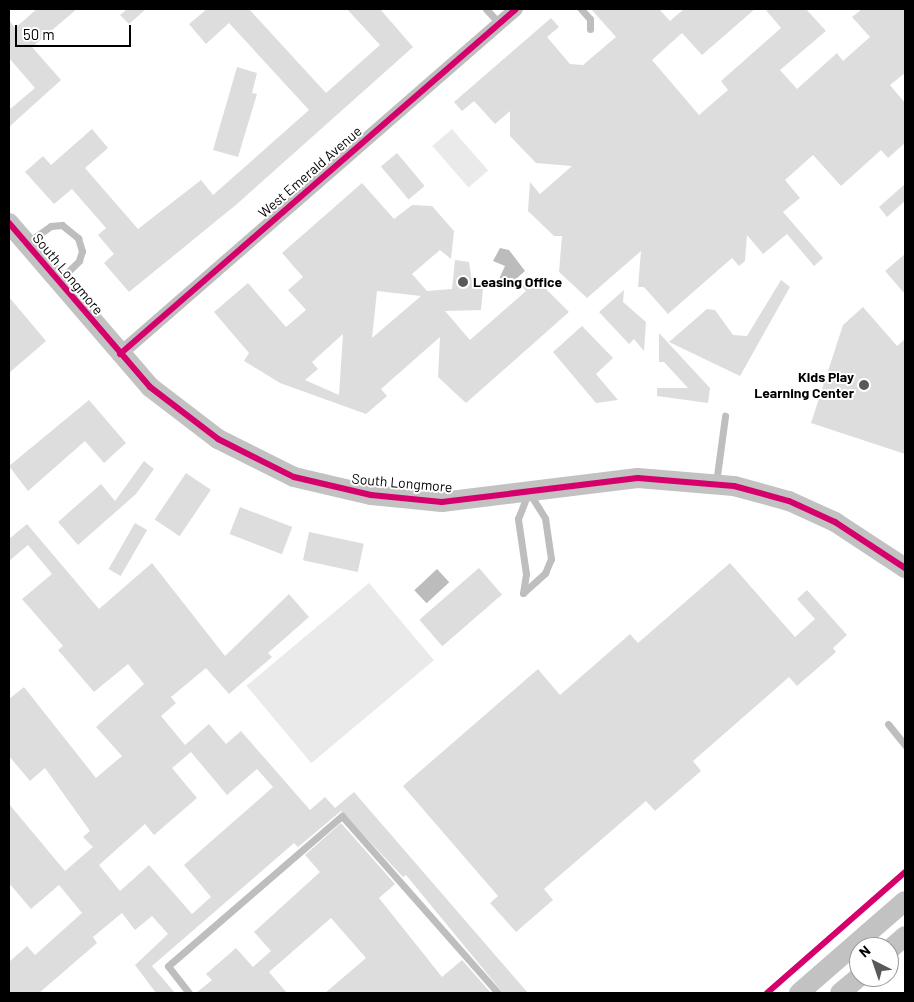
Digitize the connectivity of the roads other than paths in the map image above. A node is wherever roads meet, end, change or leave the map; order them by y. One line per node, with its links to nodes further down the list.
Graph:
1 (486, 9): 4 (lane)
2 (516, 9): 4 (street, West Emerald Avenue)
3 (581, 9): 5 (lane)
4 (499, 23): 9 (street, West Emerald Avenue)
5 (590, 29)
6 (9, 223): 7 (street, South Longmore)
7 (26, 243): 8 (street, South Longmore); 8 (lane)
8 (58, 281): 9 (street, South Longmore)
9 (120, 354): 12 (street, South Longmore)
10 (725, 416): 11 (lane)
11 (716, 484): 12 (street, South Longmore); 13 (street, South Longmore)
12 (529, 491): 12 (lane)
13 (905, 568)
14 (888, 724): 15 (lane)
15 (905, 745)
16 (905, 901): 17 (street)
17 (868, 937)
18 (849, 953): 22 (street)
19 (849, 965): 23 (street)
20 (189, 993): 21 (lane)
21 (498, 993)
22 (799, 993)
23 (816, 993)

